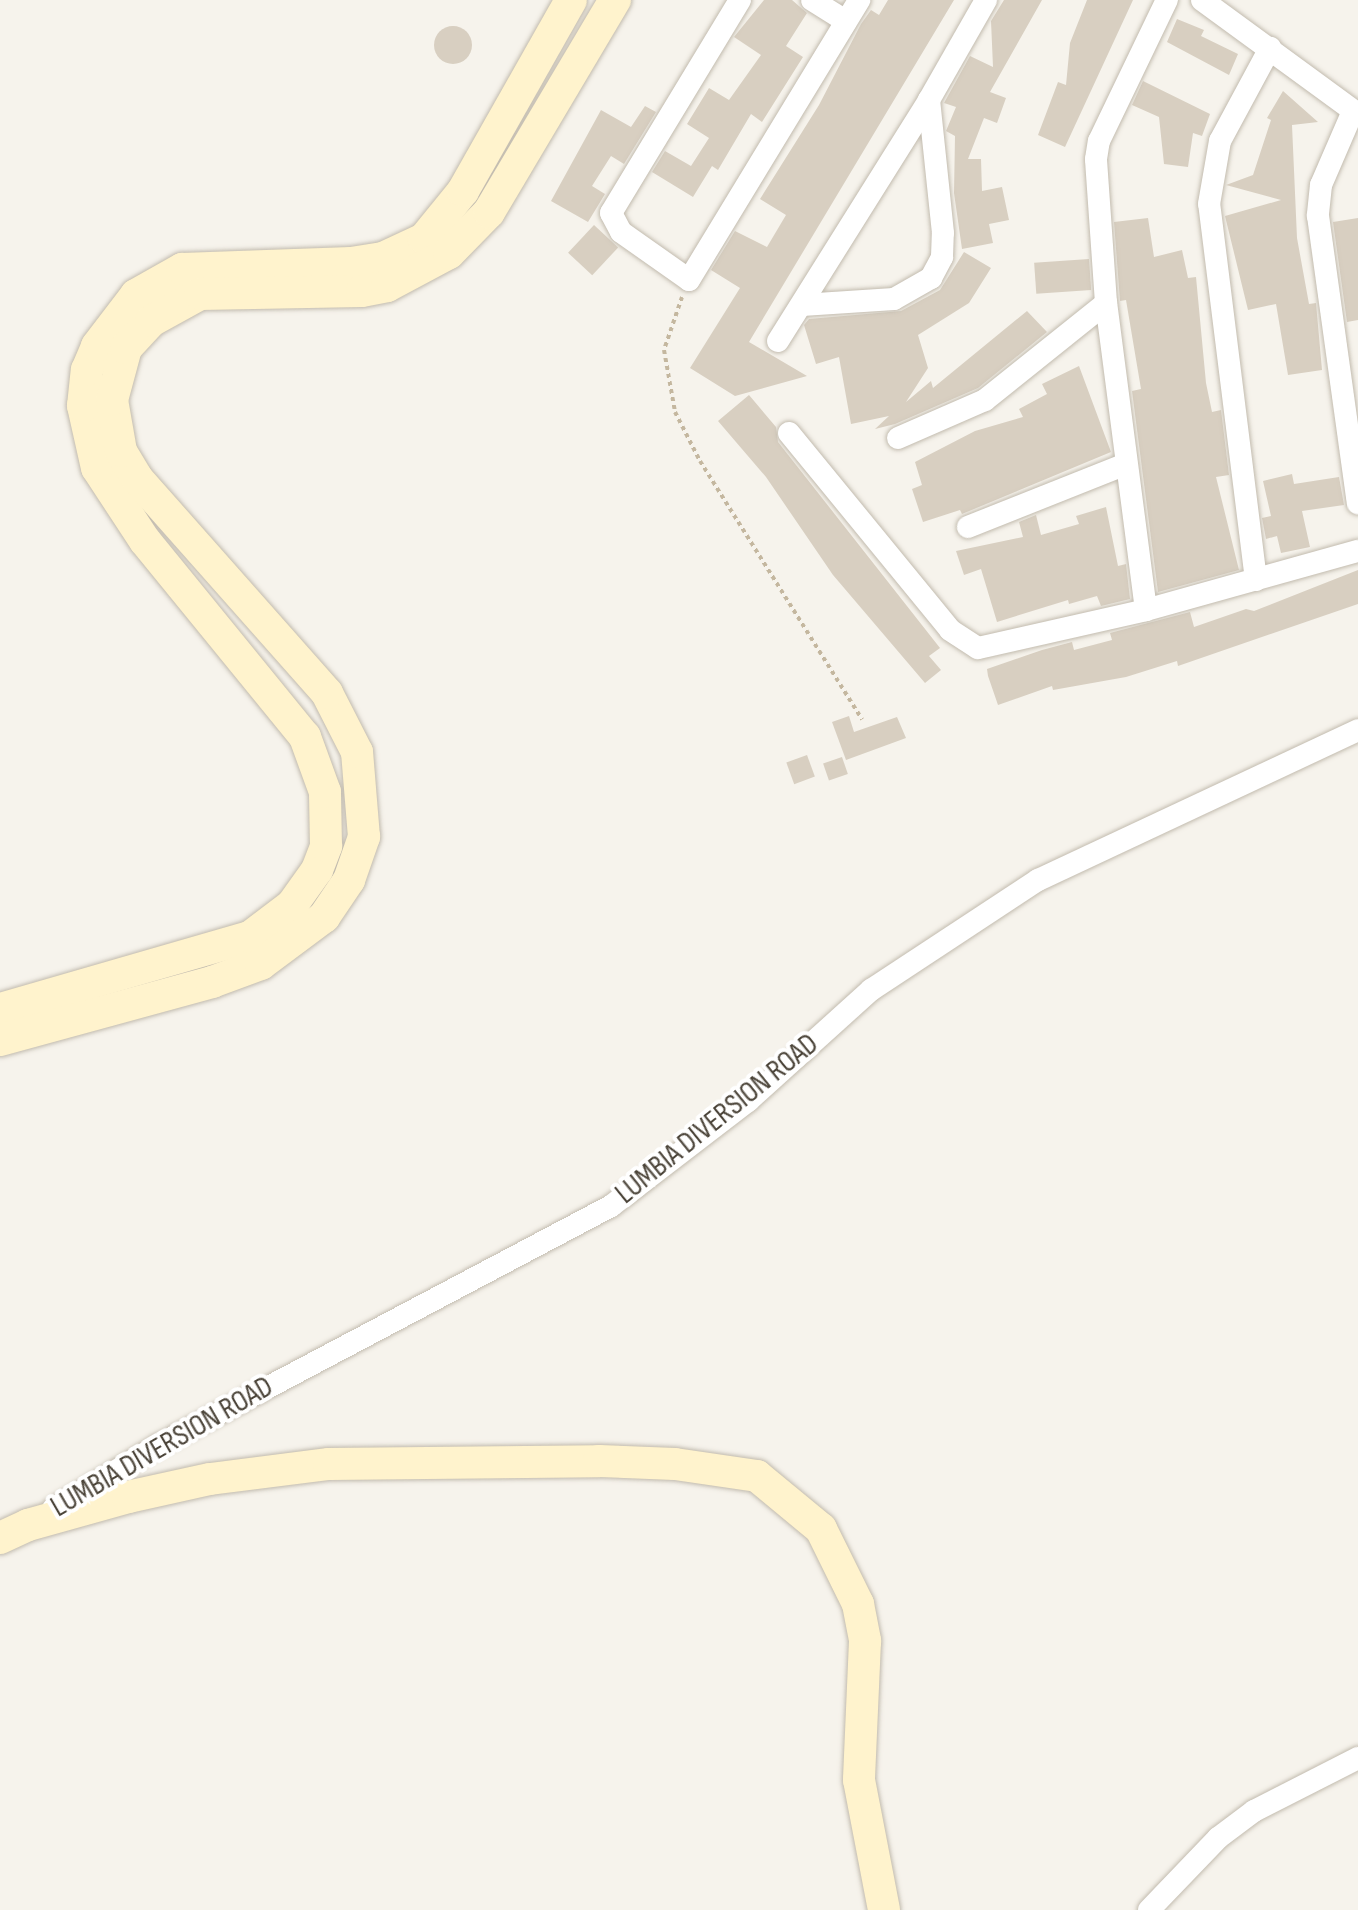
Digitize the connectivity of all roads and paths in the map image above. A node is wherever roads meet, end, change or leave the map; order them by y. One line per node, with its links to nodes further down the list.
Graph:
1 (571, 0): 13 (street)
2 (615, 0): 14 (street)
3 (740, 0): 15 (street)
4 (812, 0): 9 (street)
5 (859, 0): 9 (street)
6 (986, 0): 11 (street)
7 (1167, 0): 16 (street)
8 (1202, 0): 10 (street)
9 (846, 21): 15 (street)
10 (1270, 48): 12 (street); 25 (street)
11 (929, 100): 17 (street); 17 (street)
12 (1356, 113): 22 (street)
13 (502, 120): 14 (street); 29 (street)
14 (534, 135): 30 (street)
15 (689, 280): 27 (path)
16 (1106, 303): 20 (street); 21 (street)
17 (802, 305): 18 (street)
18 (778, 341)
19 (789, 433): 26 (street)
20 (898, 438)
21 (1124, 465): 23 (street); 26 (street)
22 (1358, 503)
23 (968, 527)
24 (1358, 551): 25 (street)
25 (1256, 580): 26 (street)
26 (1146, 610)
27 (862, 719)
28 (1358, 730): 31 (street, LUMBIA DIVERSION ROAD)
29 (0, 1009)
30 (0, 1040)
31 (14, 1531): 33 (street)
32 (1358, 1758): 34 (street)
33 (884, 1910)
34 (1149, 1910)

